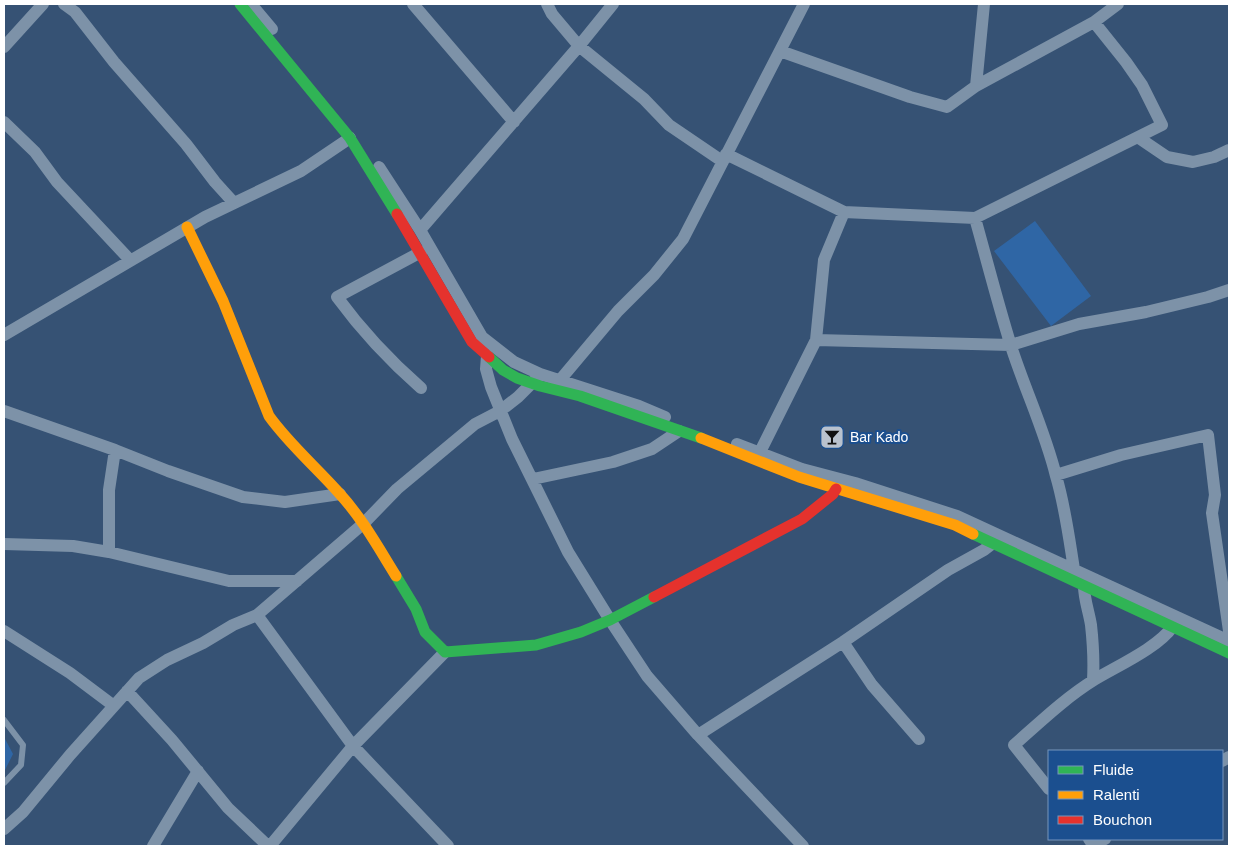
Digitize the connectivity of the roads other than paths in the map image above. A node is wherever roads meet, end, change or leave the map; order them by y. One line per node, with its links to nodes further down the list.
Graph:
1 (42, 4): 13 (street)
2 (64, 4): 22 (street)
3 (240, 4): 18 (street)
4 (251, 4): 26 (street)
5 (413, 4): 17 (street)
6 (547, 4): 12 (street)
7 (613, 4): 12 (street)
8 (804, 4): 14 (street)
9 (984, 4): 15 (street)
10 (1118, 4): 11 (street)
11 (1094, 22): 15 (street); 19 (street)
12 (579, 46): 17 (street); 21 (street)
13 (4, 47)
14 (780, 51): 15 (street); 21 (street)
15 (976, 86)
16 (4, 122): 28 (street)
17 (514, 122): 26 (street)
18 (350, 138): 22 (street); 27 (street)
19 (1139, 138): 20 (street); 24 (street)
20 (1229, 150)
21 (724, 157): 23 (street); 35 (street)
22 (234, 203): 25 (street)
23 (844, 212): 24 (street); 31 (street)
24 (975, 218): 32 (street)
25 (186, 227): 28 (street); 45 (street)
26 (420, 230): 34 (street)
27 (421, 252): 33 (street); 36 (street)
28 (130, 260): 30 (street)
29 (1229, 290): 32 (street)
30 (4, 335)
31 (816, 340): 32 (street); 41 (street)
32 (1011, 345): 42 (street)
33 (487, 356): 34 (street); 38 (street)
34 (536, 379): 35 (street); 38 (street); 39 (street)
35 (560, 380): 41 (street)
36 (421, 388)
37 (4, 411): 40 (street)
38 (500, 411): 43 (street); 46 (street)
39 (679, 432): 43 (street); 44 (street)
40 (115, 450): 45 (street); 49 (street)
41 (760, 452): 51 (street)
42 (1056, 475): 50 (street); 51 (street)
43 (533, 479): 55 (street)
44 (836, 489): 47 (street); 55 (street)
45 (340, 494): 46 (street)
46 (364, 523): 52 (street); 61 (street)
47 (993, 543): 53 (street); 60 (street)
48 (4, 544): 49 (street)
49 (109, 552): 52 (street)
50 (1224, 559): 58 (street)
51 (1074, 569): 59 (street)
52 (297, 581): 54 (street)
53 (1084, 586): 56 (street); 63 (street)
54 (257, 615): 64 (street); 69 (street)
55 (610, 620): 61 (street); 67 (street)
56 (1173, 626): 62 (street); 63 (street)
57 (4, 631): 65 (street)
58 (1229, 631)
59 (1229, 641)
60 (843, 642): 67 (street); 68 (street)
61 (445, 652): 69 (street)
62 (1229, 653)
63 (1093, 680): 72 (street)
64 (127, 691): 65 (street); 70 (street)
65 (114, 706): 73 (street)
66 (4, 720): 71 (lane)
67 (698, 736): 79 (street)
68 (919, 739)
69 (353, 746): 77 (street); 78 (street)
70 (198, 771): 76 (street); 77 (street)
71 (4, 783)
72 (1048, 788)
73 (4, 829)
74 (1090, 840): 75 (street)
75 (1103, 840)
76 (153, 846)
77 (269, 846)
78 (448, 846)
79 (803, 846)

